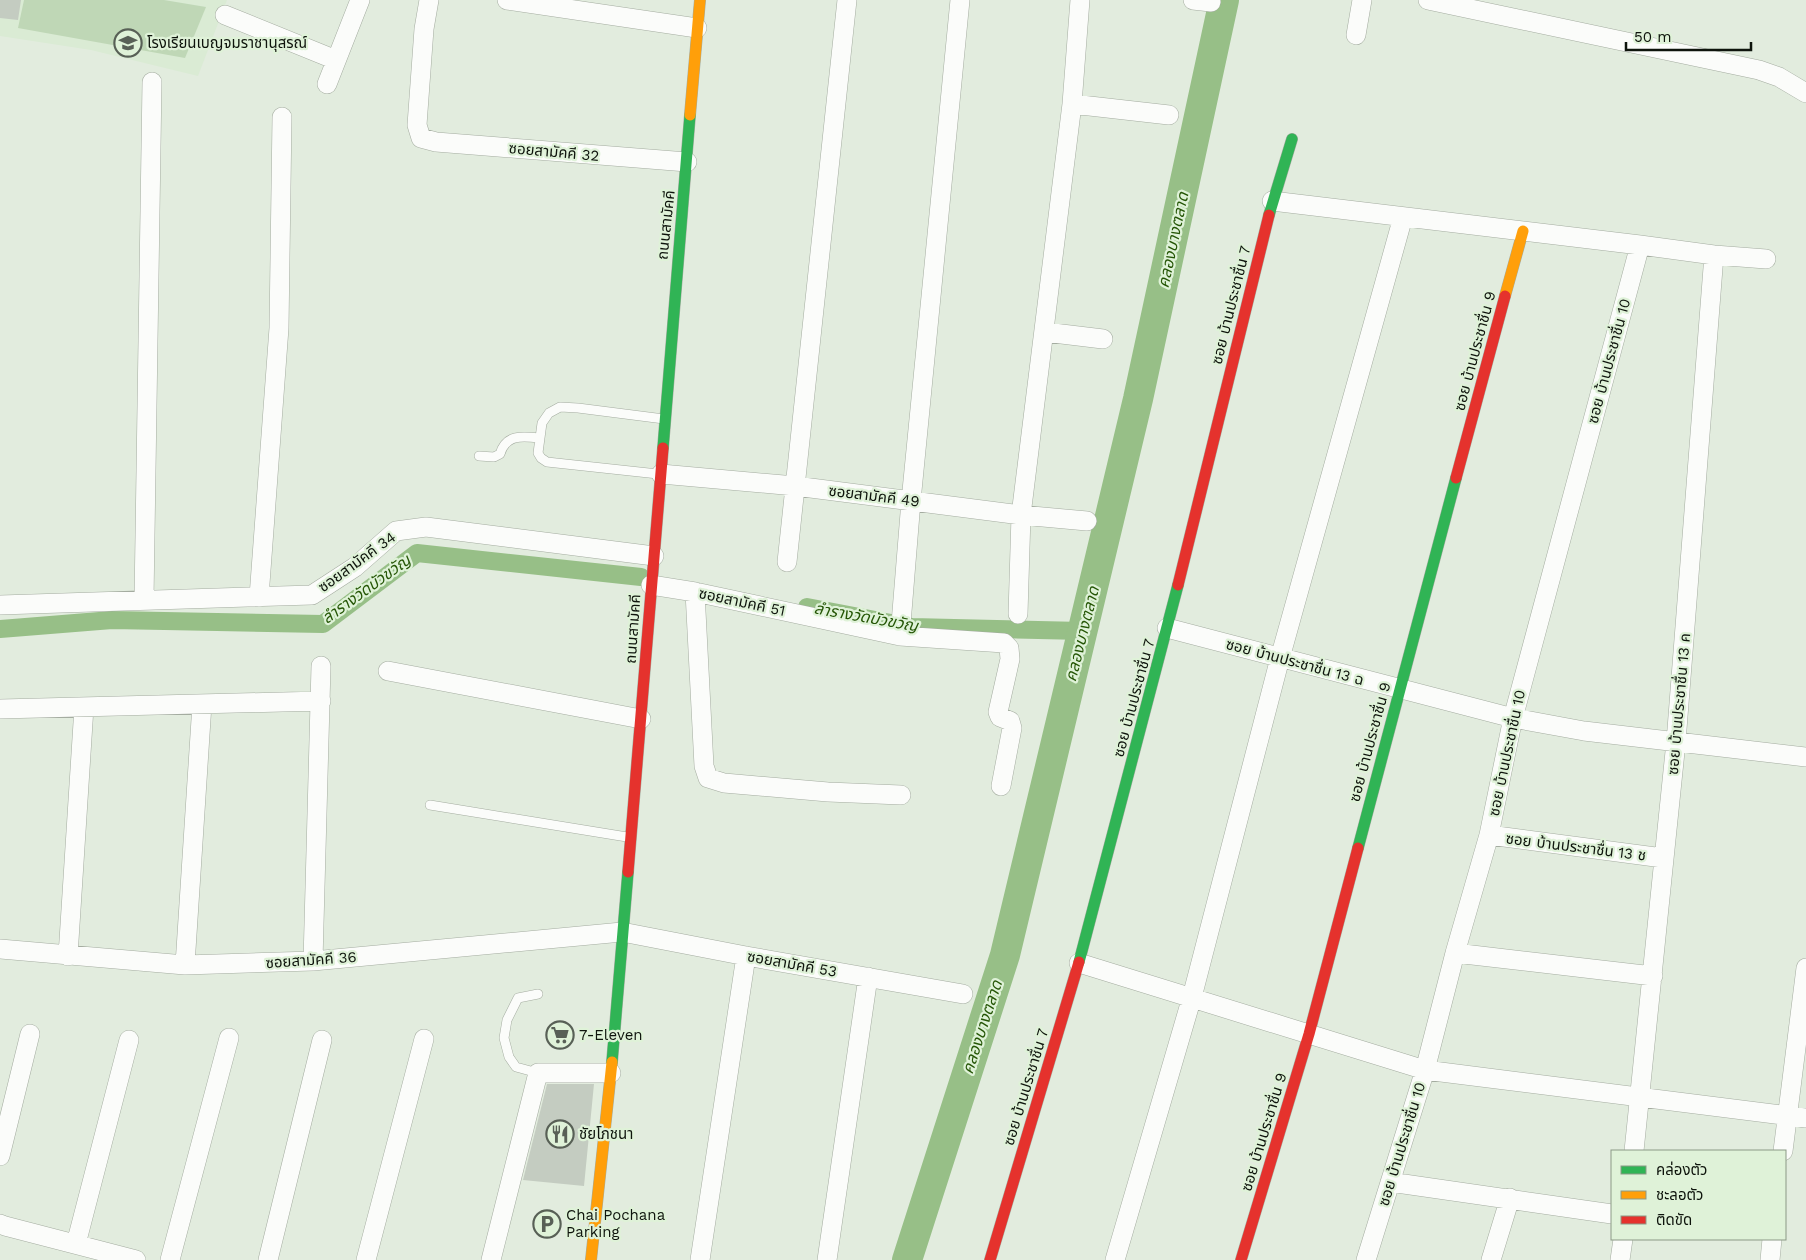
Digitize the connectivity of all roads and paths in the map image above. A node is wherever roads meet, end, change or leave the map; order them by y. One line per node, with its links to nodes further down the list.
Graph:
1 (360, 0): 13 (street)
2 (430, 0): 21 (street, ซอยสามัคคี 32)
3 (507, 0): 11 (street)
4 (700, 0): 11 (street, ถนนสามัคคี)
5 (847, 0): 34 (street)
6 (960, 0): 35 (street)
7 (1080, 0): 17 (street)
8 (1362, 0): 12 (street)
9 (1428, 0): 16 (street)
10 (226, 15): 13 (street)
11 (697, 28): 21 (street, ถนนสามัคคี)
12 (1356, 35)
13 (336, 60): 15 (street)
14 (152, 82): 43 (street)
15 (327, 84)
16 (1806, 92)
17 (1072, 104): 18 (street); 28 (street)
18 (1169, 115)
19 (282, 117): 42 (street)
20 (1292, 139): 22 (street, ซอย บ้านประชาชื่น 7)
21 (688, 162): 30 (street, ถนนสามัคคี)
22 (1272, 201): 23 (street); 46 (street, ซอย บ้านประชาชื่น 7)
23 (1403, 217): 24 (street); 48 (street)
24 (1523, 231): 25 (street); 51 (street, ซอย บ้านประชาชื่น 9)
25 (1640, 244): 26 (street); 56 (street, ซอย บ้านประชาชื่น 10)
26 (1714, 255): 27 (street); 58 (street, ซอย บ้านประชาชื่น 13 ค)
27 (1766, 259)
28 (1045, 332): 29 (street); 36 (street)
29 (1103, 339)
30 (664, 419): 31 (lane); 33 (street, ถนนสามัคคี)
31 (540, 438): 32 (lane); 33 (lane)
32 (479, 456)
33 (660, 474): 34 (street, ซอยสามัคคี 49); 38 (street, ถนนสามัคคี)
34 (795, 486): 35 (street, ซอยสามัคคี 49); 39 (street)
35 (911, 501): 36 (street, ซอยสามัคคี 49); 47 (street)
36 (1022, 515): 37 (street, ซอยสามัคคี 49); 45 (street)
37 (1087, 521)
38 (654, 556): 40 (street, ถนนสามัคคี); 42 (street, ซอยสามัคคี 34)
39 (787, 562)
40 (651, 585): 41 (street, ซอยสามัคคี 51); 57 (street, ถนนสามัคคี)
41 (695, 592): 47 (street, ซอยสามัคคี 51); 61 (street)
42 (259, 597): 43 (street, ซอยสามัคคี 34)
43 (144, 600): 44 (street, ซอยสามัคคี 34)
44 (0, 605)
45 (1018, 614)
46 (1168, 628): 48 (street, ซอย บ้านประชาชื่น 13 ฉ); 72 (street, ซอย บ้านประชาชื่น 7)
47 (901, 629): 60 (street, ซอยสามัคคี 51)
48 (1280, 658): 51 (street, ซอย บ้านประชาชื่น 13 ฉ); 79 (street)
49 (321, 666): 52 (street)
50 (388, 671): 57 (street)
51 (1400, 689): 56 (street, ซอย บ้านประชาชื่น 13 ฉ); 81 (street, ซอย บ้านประชาชื่น 9)
52 (320, 701): 53 (street); 71 (street)
53 (202, 704): 54 (street); 73 (street)
54 (84, 707): 55 (street); 69 (street)
55 (0, 709)
56 (1513, 718): 58 (street, ซอย บ้านประชาชื่น 13 ฉ); 63 (street, ซอย บ้านประชาชื่น 10)
57 (641, 719): 64 (street, ถนนสามัคคี)
58 (1676, 742): 59 (street, ซอย บ้านประชาชื่น 13 ฉ); 65 (street, ซอย บ้านประชาชื่น 13 ค)
59 (1806, 757)
60 (1001, 786)
61 (901, 794)
62 (430, 805): 64 (lane)
63 (1489, 835): 65 (street, ซอย บ้านประชาชื่น 13 ช); 68 (street, ซอย บ้านประชาชื่น 10)
64 (630, 837): 66 (street, ถนนสามัคคี)
65 (1663, 858): 75 (street, ซอย บ้านประชาชื่น 13 ค)
66 (622, 932): 70 (street, ซอยสามัคคี 53); 71 (street, ซอยสามัคคี 36); 88 (street, ถนนสามัคคี)
67 (0, 949): 69 (street, ซอยสามัคคี 36)
68 (1455, 953): 75 (street); 86 (street, ซอย บ้านประชาชื่น 10)
69 (68, 956): 73 (street, ซอยสามัคคี 36)
70 (746, 956): 76 (street, ซอยสามัคคี 53); 108 (street)
71 (313, 961): 73 (street, ซอยสามัคคี 36)
72 (1079, 963): 79 (street); 110 (street, ซอย บ้านประชาชื่น 7)
73 (185, 965)
74 (1806, 968): 90 (street)
75 (1653, 976): 89 (street, ซอย บ้านประชาชื่น 13 ค)
76 (868, 977): 78 (street, ซอยสามัคคี 53); 109 (street)
77 (538, 994): 87 (lane)
78 (963, 994)
79 (1192, 997): 81 (street); 111 (street)
80 (30, 1034): 94 (street)
81 (1309, 1034): 86 (street); 112 (street, ซอย บ้านประชาชื่น 9)
82 (229, 1038): 103 (street)
83 (424, 1039): 105 (street)
84 (129, 1040): 101 (street)
85 (322, 1040): 104 (street)
86 (1425, 1070): 89 (street); 95 (street, ซอย บ้านประชาชื่น 10)
87 (538, 1073): 88 (street); 106 (street)
88 (611, 1073): 107 (street, ถนนสามัคคี)
89 (1641, 1098): 90 (street); 92 (street, ซอย บ้านประชาชื่น 13 ค)
90 (1787, 1115): 91 (street); 93 (street)
91 (1806, 1118)
92 (1634, 1150)
93 (1783, 1150)
94 (0, 1156)
95 (1390, 1182): 96 (street); 113 (street, ซอย บ้านประชาชื่น 10)
96 (1510, 1198): 97 (street); 114 (street)
97 (1611, 1214)
98 (0, 1224): 101 (street)
99 (1623, 1240): 115 (street)
100 (1772, 1240): 116 (street)
101 (76, 1244): 102 (street)
102 (136, 1260)
103 (170, 1260)
104 (268, 1260)
105 (366, 1260)
106 (491, 1260)
107 (591, 1260)
108 (700, 1260)
109 (826, 1260)
110 (990, 1260)
111 (1115, 1260)
112 (1241, 1260)
113 (1366, 1260)
114 (1491, 1260)
115 (1620, 1260)
116 (1770, 1260)

